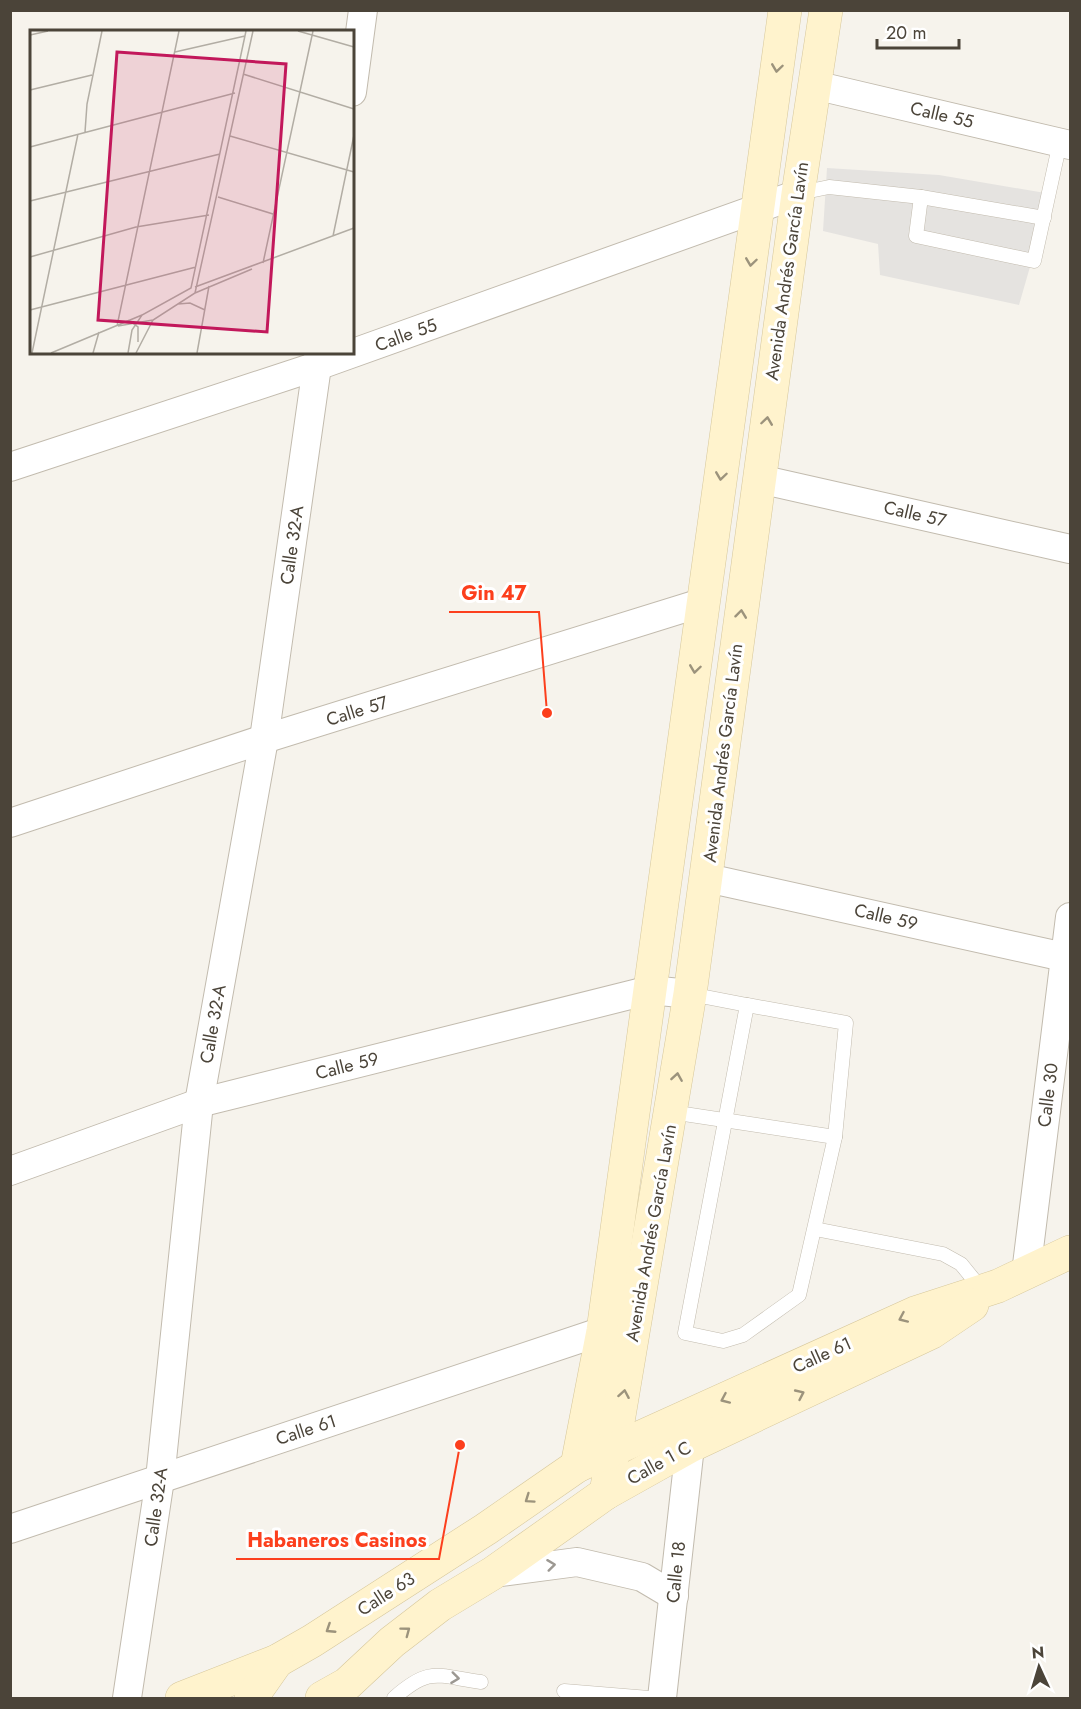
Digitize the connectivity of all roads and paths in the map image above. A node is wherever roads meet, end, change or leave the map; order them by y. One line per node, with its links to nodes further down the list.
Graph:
1 (363, 10): 4 (street)
2 (784, 10): 9 (main road, Avenida Andrés García Lavín, one-way to 9)
3 (826, 10): 5 (main road, Avenida Andrés García Lavín)
4 (354, 77)
5 (814, 85): 6 (street, Calle 55); 7 (main road, Avenida Andrés García Lavín)
6 (1065, 144): 10 (lane)
7 (798, 194): 8 (lane); 9 (street, Calle 55); 15 (main road, Avenida Andrés García Lavín, one-way to 7)
8 (921, 197): 10 (lane); 10 (lane)
9 (758, 210): 11 (street, Calle 55); 17 (main road, Avenida Andrés García Lavín, one-way to 17)
10 (1044, 218)
11 (354, 347)
12 (333, 354): 13 (street, Calle 55)
13 (318, 359): 14 (street, Calle 55); 18 (street, Calle 32-A)
14 (10, 467)
15 (759, 479): 16 (street, Calle 57); 20 (main road, Avenida Andrés García Lavín, one-way to 15)
16 (1071, 549)
17 (704, 602): 18 (street, Calle 57); 23 (main road, Avenida Andrés García Lavín, one-way to 23)
18 (264, 740): 19 (street, Calle 57); 26 (street, Calle 32-A)
19 (10, 823)
20 (707, 878): 22 (street, Calle 59); 24 (main road, Avenida Andrés García Lavín)
21 (1071, 917): 22 (street, Calle 30)
22 (1064, 957): 33 (street, Calle 30)
23 (650, 990): 24 (street, Calle 59); 26 (street, Calle 59); 34 (main road, Avenida Andrés García Lavín)
24 (690, 994): 25 (lane); 27 (main road, Avenida Andrés García Lavín, one-way to 24)
25 (747, 1005): 28 (lane); 29 (lane)
26 (199, 1103): 30 (street, Calle 59); 38 (street, Calle 32-A)
27 (671, 1112): 28 (lane); 36 (main road, Avenida Andrés García Lavín, one-way to 27)
28 (724, 1120): 29 (lane); 31 (lane)
29 (835, 1137): 31 (lane)
30 (10, 1171)
31 (815, 1229): 33 (lane)
32 (1071, 1252): 33 (main road, Calle 61)
33 (999, 1286): 35 (main road, Calle 1 C, one-way to 33); 36 (main road, Calle 61, one-way to 36)
34 (603, 1331): 37 (main road, Avenida Andrés García Lavín); 38 (street, Calle 61)
35 (690, 1446): 39 (main road, Calle 1 C); 42 (street, Calle 18)
36 (614, 1449): 37 (main road, Calle 61); 39 (main road, Avenida Andrés García Lavín)
37 (577, 1466): 43 (main road, Calle 63, one-way to 43)
38 (160, 1479): 40 (street, Calle 61); 48 (street, Calle 32-A)
39 (606, 1493): 41 (main road, Calle 1 C)
40 (10, 1529)
41 (493, 1573): 42 (street, one-way to 42); 46 (main road, Calle 1 C, one-way to 41)
42 (674, 1596): 52 (street, Calle 18)
43 (277, 1661): 47 (main road, Calle 63); 49 (main road)
44 (481, 1682): 50 (lane, one-way to 44)
45 (564, 1691): 51 (lane)
46 (336, 1694)
47 (199, 1697)
48 (127, 1698)
49 (251, 1698)
50 (394, 1698)
51 (649, 1698)
52 (662, 1698)

